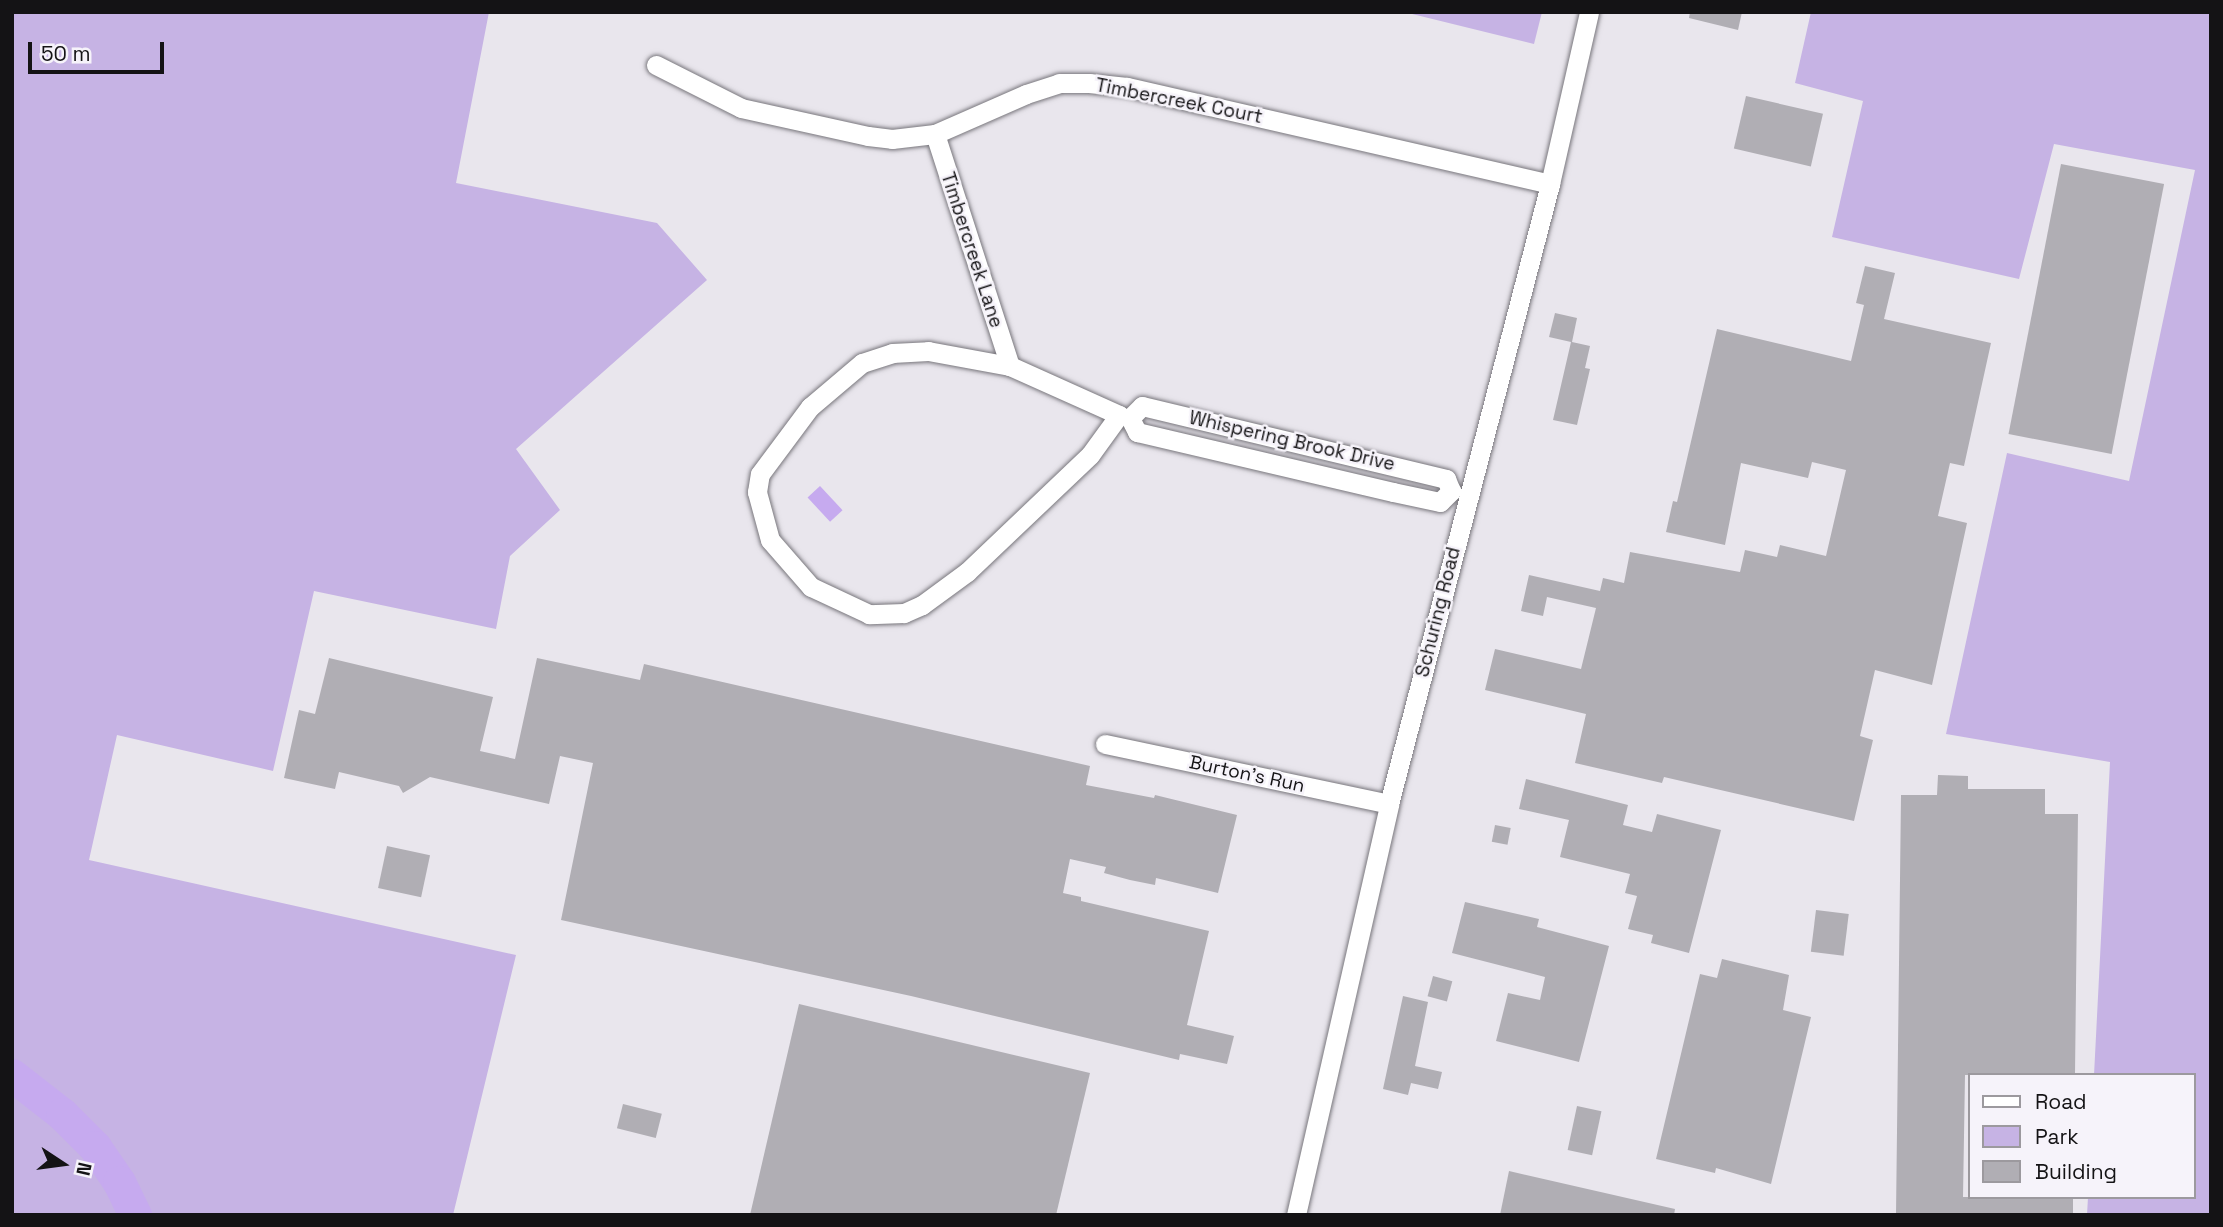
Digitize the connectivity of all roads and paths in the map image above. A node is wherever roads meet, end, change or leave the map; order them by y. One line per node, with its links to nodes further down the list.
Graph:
1 (1589, 12): 4 (street, Schuring Road)
2 (656, 65): 3 (street, Timbercreek Court)
3 (935, 134): 4 (street, Timbercreek Court); 5 (street, Timbercreek Lane)
4 (1550, 184): 7 (street, Schuring Road)
5 (1010, 366): 6 (street, Whispering Brook Drive); 6 (street, Whispering Brook Drive)
6 (1124, 417): 7 (street, Whispering Brook Drive); 7 (street, Whispering Brook Drive)
7 (1460, 493): 9 (street, Schuring Road)
8 (1105, 744): 9 (street, Burton's Run)
9 (1389, 804): 10 (street, Schuring Road)
10 (1296, 1215)

